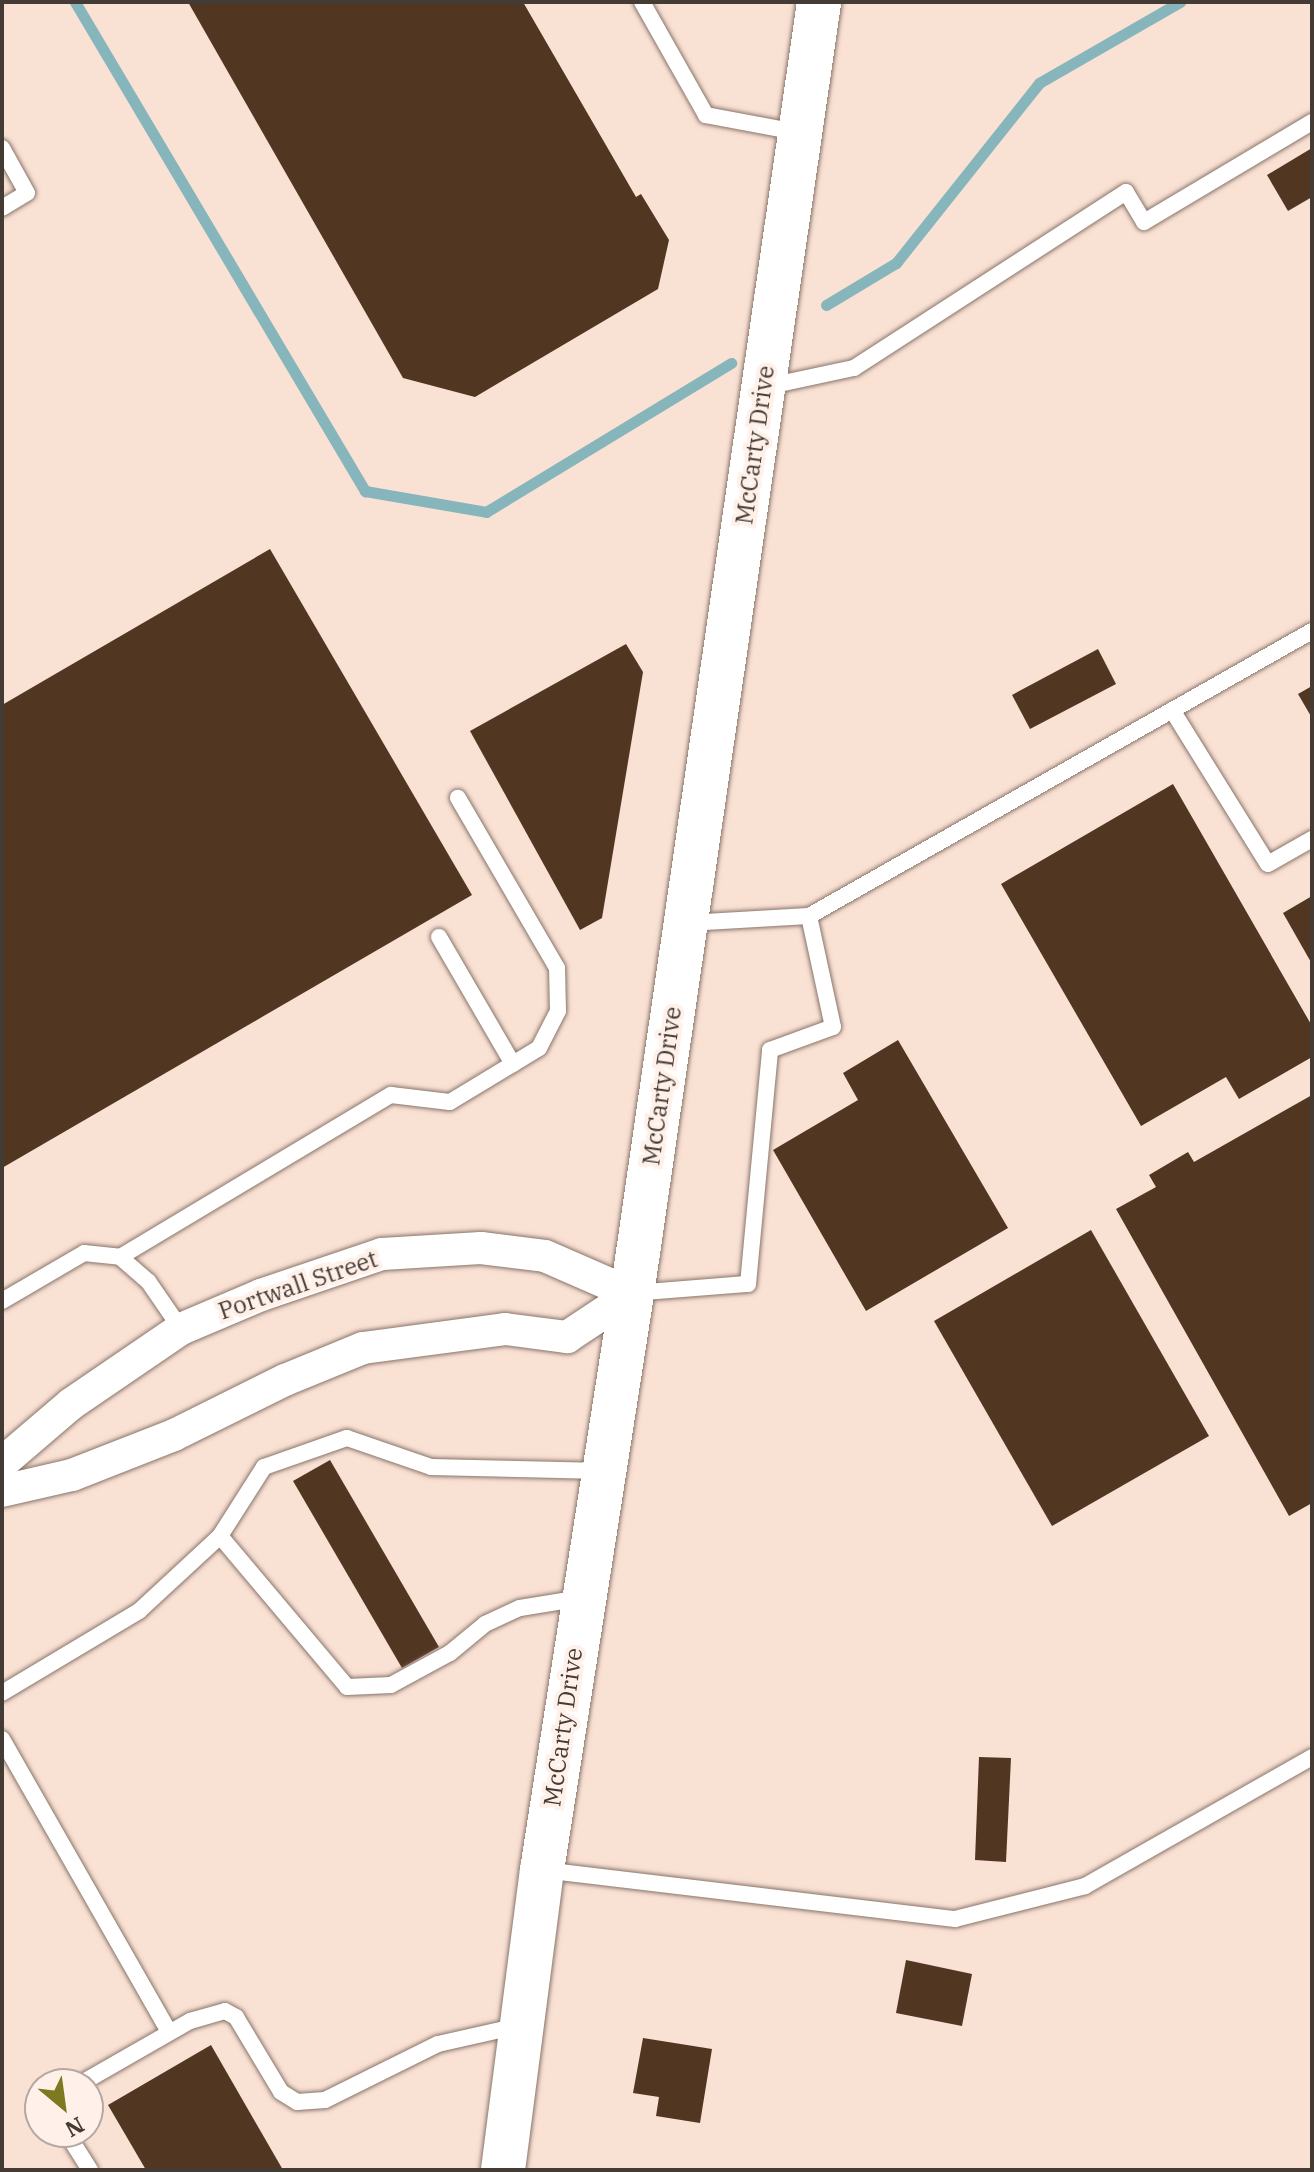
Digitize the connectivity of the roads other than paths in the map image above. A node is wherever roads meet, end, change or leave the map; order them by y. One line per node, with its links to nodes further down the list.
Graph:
1 (642, 2): 4 (lane)
2 (819, 2): 4 (main road, McCarty Drive)
3 (1312, 122): 7 (lane)
4 (800, 133): 7 (main road, McCarty Drive)
5 (2, 148): 6 (lane)
6 (2, 208)
7 (763, 387): 13 (main road, McCarty Drive)
8 (1312, 631): 9 (lane)
9 (1172, 710): 11 (lane); 12 (lane)
10 (458, 798): 15 (lane)
11 (1312, 839)
12 (809, 916): 13 (lane); 17 (lane)
13 (685, 923): 17 (main road, McCarty Drive)
14 (439, 937): 15 (lane)
15 (513, 1064): 16 (lane)
16 (120, 1257): 18 (lane); 19 (lane)
17 (632, 1294): 19 (street, Portwall Street); 21 (main road, McCarty Drive); 22 (street)
18 (2, 1301)
19 (181, 1329): 20 (street, Portwall Street)
20 (2, 1463)
21 (603, 1471): 23 (lane); 24 (main road, McCarty Drive)
22 (2, 1491)
23 (220, 1536): 24 (lane); 25 (lane)
24 (582, 1598): 28 (main road, McCarty Drive)
25 (2, 1693)
26 (2, 1739): 30 (lane)
27 (1312, 1757): 28 (lane)
28 (542, 1870): 29 (main road, McCarty Drive)
29 (522, 2025): 30 (lane); 34 (main road, McCarty Drive)
30 (169, 2032): 31 (lane)
31 (104, 2070)
32 (76, 2148): 33 (lane)
33 (90, 2170)
34 (503, 2170)

